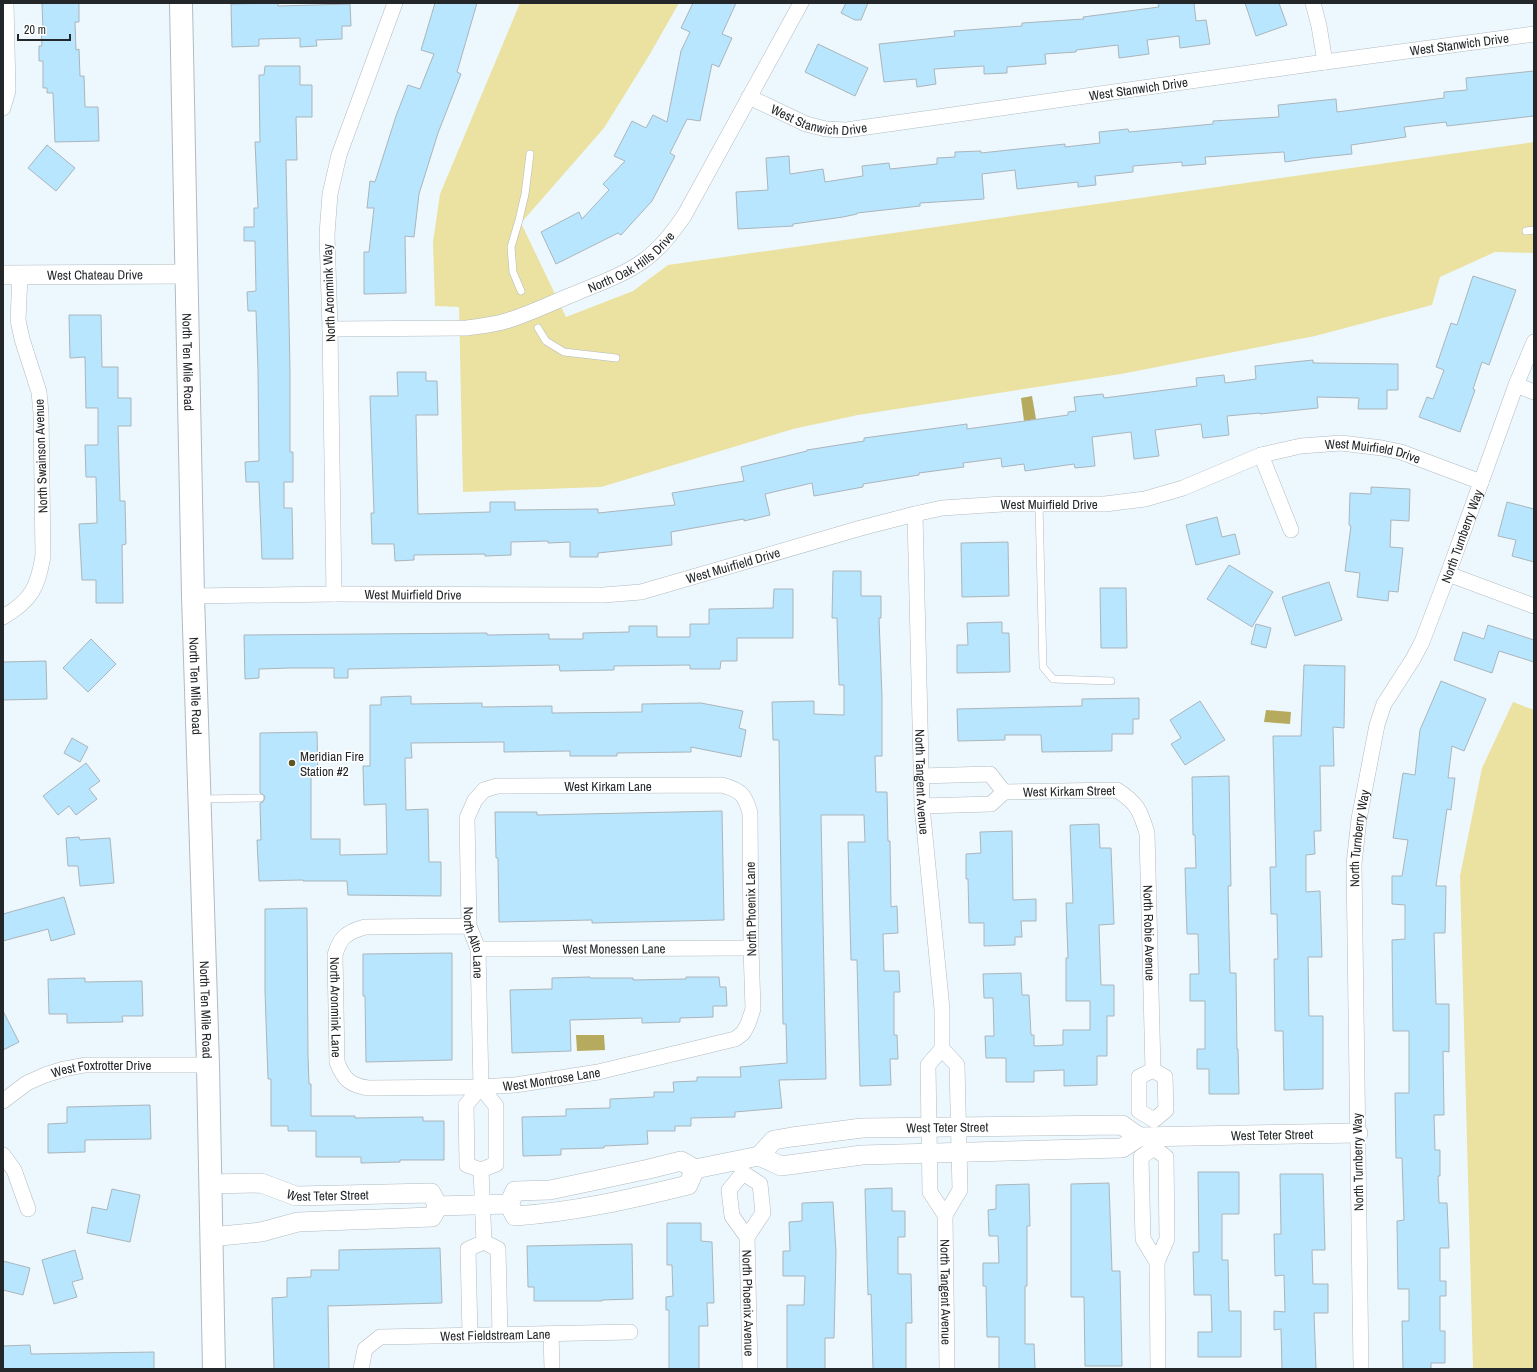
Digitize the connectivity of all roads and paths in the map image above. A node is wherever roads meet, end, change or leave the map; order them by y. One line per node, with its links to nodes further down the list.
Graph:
1 (6, 3): 9 (street)
2 (181, 3): 11 (main road, North Ten Mile Road)
3 (395, 3): 15 (street, North Aronmink Way)
4 (802, 3): 8 (street, North Oak Hills Drive)
5 (1313, 3): 7 (street)
6 (1534, 34): 7 (street, West Stanwich Drive)
7 (1325, 62): 8 (street, West Stanwich Drive)
8 (749, 97): 15 (street, North Oak Hills Drive)
9 (3, 108)
10 (530, 154): 13 (lane)
11 (186, 274): 12 (street, West Chateau Drive); 27 (main road, North Ten Mile Road)
12 (11, 275): 29 (street, North Swainson Avenue)
13 (521, 291)
14 (538, 328): 17 (lane)
15 (330, 329): 26 (street, North Aronmink Way)
16 (1534, 342): 18 (street, North Turnberry Way)
17 (616, 358)
18 (1516, 385): 19 (street); 21 (street, North Turnberry Way)
19 (1534, 392)
20 (1261, 455): 21 (street, West Muirfield Drive); 22 (street, West Muirfield Drive); 24 (street)
21 (1481, 482): 25 (street, North Turnberry Way)
22 (1039, 504): 23 (street, West Muirfield Drive); 30 (lane)
23 (915, 514): 26 (street, West Muirfield Drive); 31 (street, North Tangent Avenue)
24 (1291, 530)
25 (1448, 574): 28 (street); 51 (street, North Turnberry Way)
26 (334, 594): 27 (street, West Muirfield Drive)
27 (193, 596): 35 (main road, North Ten Mile Road)
28 (1534, 606)
29 (3, 617)
30 (1111, 681)
31 (921, 776): 32 (street, West Kirkam Street); 38 (street, North Tangent Avenue)
32 (1004, 792): 37 (street, West Kirkam Street); 38 (street, West Kirkam Street)
33 (742, 794): 36 (street, West Kirkam Lane); 40 (street, North Phoenix Lane)
34 (260, 798): 35 (lane)
35 (199, 799): 44 (main road, North Ten Mile Road)
36 (475, 800): 39 (street, North Alto Lane)
37 (1131, 800): 45 (street, North Robie Avenue)
38 (922, 806): 43 (street, North Tangent Avenue)
39 (469, 926): 41 (street, North Alto Lane); 46 (street, North Aronmink Lane)
40 (751, 948): 41 (street, West Monessen Lane); 42 (street, North Phoenix Lane)
41 (478, 949): 47 (street, North Alto Lane)
42 (748, 1024): 47 (street, West Montrose Lane)
43 (942, 1049): 49 (street); 50 (street)
44 (208, 1065): 48 (street, West Foxtrotter Drive); 60 (main road, North Ten Mile Road)
45 (1153, 1070): 52 (street); 52 (street)
46 (347, 1080): 47 (street, West Montrose Lane)
47 (481, 1087): 59 (street); 59 (street)
48 (3, 1101)
49 (958, 1127): 50 (street, West Teter Street); 52 (street, West Teter Street); 54 (street)
50 (930, 1128): 53 (street); 56 (street, West Teter Street)
51 (1358, 1133): 52 (street, West Teter Street); 80 (street, North Turnberry Way)
52 (1150, 1135): 54 (street, West Teter Street); 69 (street); 69 (street)
53 (930, 1152): 54 (street, West Teter Street); 56 (street, West Teter Street); 65 (street)
54 (959, 1152): 65 (street)
55 (3, 1155): 64 (street)
56 (759, 1156): 57 (street)
57 (741, 1167): 58 (street); 67 (street, North Phoenix Avenue); 67 (street, North Phoenix Avenue)
58 (695, 1169): 61 (street); 61 (street)
59 (481, 1170): 62 (street)
60 (210, 1184): 63 (street, West Teter Street); 66 (main road, North Ten Mile Road)
61 (509, 1204): 62 (street)
62 (482, 1205): 63 (street); 68 (street)
63 (438, 1206): 66 (street, West Teter Street)
64 (28, 1209)
65 (945, 1215): 78 (street, North Tangent Avenue)
66 (211, 1237): 74 (main road, North Ten Mile Road)
67 (747, 1237): 77 (street, North Phoenix Avenue)
68 (484, 1242): 71 (street); 73 (street)
69 (1158, 1262): 79 (street)
70 (630, 1332): 72 (street, West Fieldstream Lane)
71 (500, 1334): 72 (street, West Fieldstream Lane); 73 (street, West Fieldstream Lane)
72 (551, 1334): 76 (street)
73 (470, 1335): 75 (street, West Fieldstream Lane)
74 (214, 1369)
75 (361, 1369)
76 (552, 1369)
77 (750, 1369)
78 (947, 1369)
79 (1158, 1369)
80 (1361, 1369)

